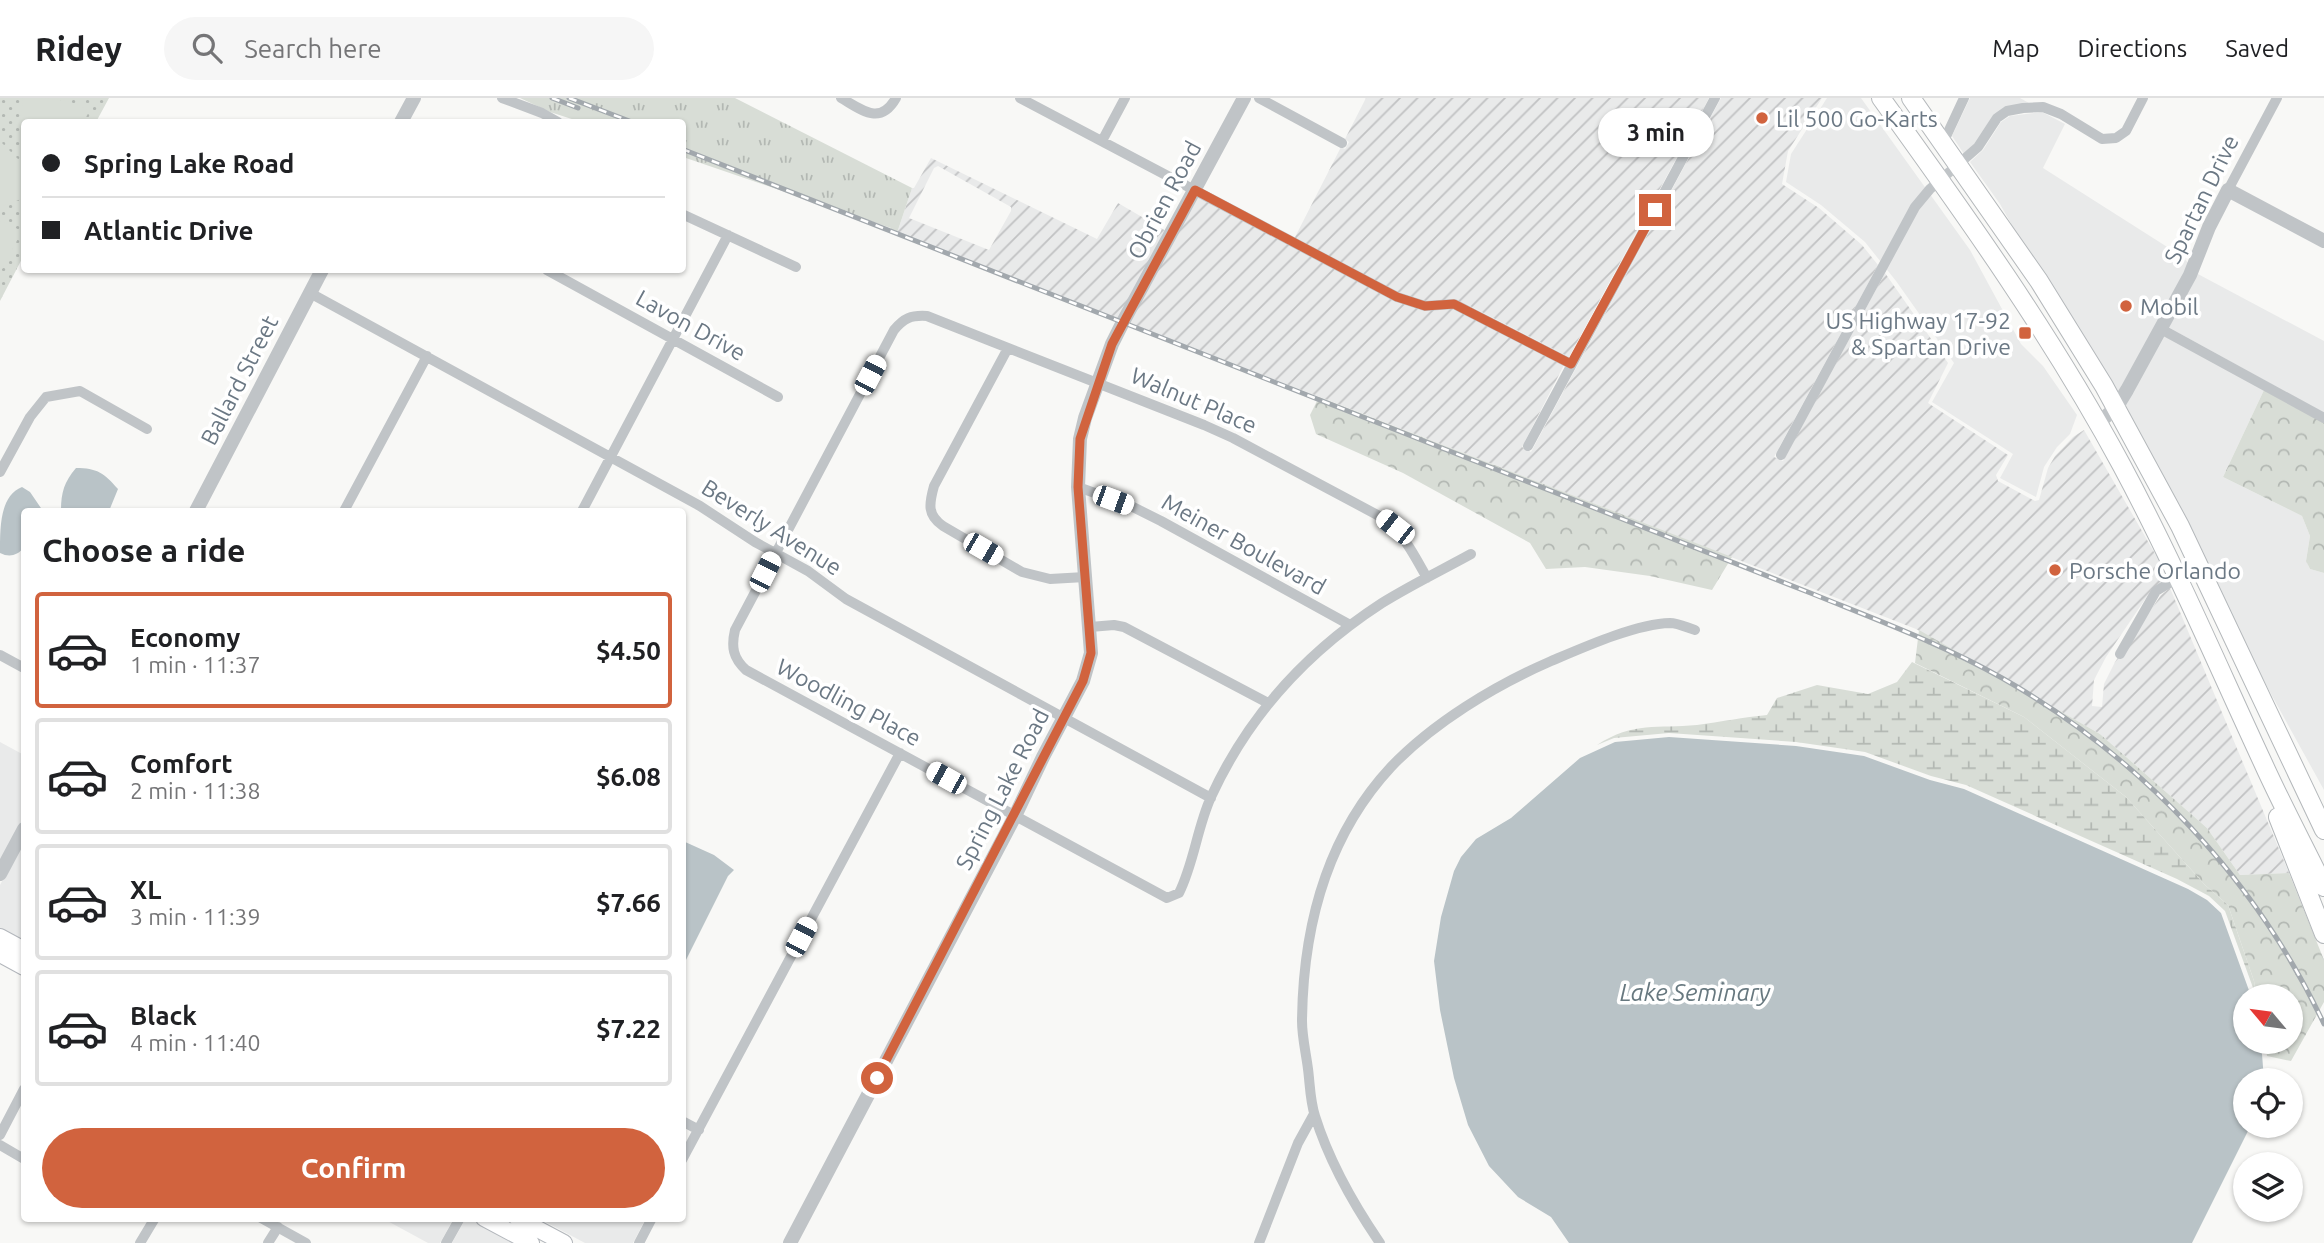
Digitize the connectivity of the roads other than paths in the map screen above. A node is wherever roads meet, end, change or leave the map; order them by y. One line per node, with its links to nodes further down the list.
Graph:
1 (414, 98): 16 (street)
2 (502, 98): 17 (street)
3 (841, 98): 4 (street)
4 (896, 98)
5 (1020, 98): 18 (street)
6 (1125, 98): 18 (street)
7 (1244, 98): 23 (street, Obrien Road)
8 (1259, 98): 20 (street)
9 (1715, 98): 39 (street)
10 (1881, 98): 22 (main road)
11 (1911, 98): 19 (main road)
12 (1964, 98): 19 (street)
13 (2144, 98): 15 (street)
14 (2277, 98): 24 (street, Spartan Drive)
15 (2045, 103): 21 (street)
16 (403, 119)
17 (553, 119)
18 (1102, 141): 23 (street)
19 (1943, 142): 21 (main road)
20 (1342, 143)
21 (1959, 166): 22 (street); 32 (main road)
22 (1940, 179): 27 (main road); 47 (street)
23 (1195, 190): 34 (street, Obrien Road); 39 (street)
24 (2228, 190): 28 (street); 35 (street, Spartan Drive)
25 (686, 216): 26 (street)
26 (727, 235): 29 (street); 36 (street)
27 (1981, 237): 32 (main road); 44 (main road)
28 (2324, 241)
29 (796, 267)
30 (320, 273): 33 (street, Ballard Street)
31 (552, 273): 36 (street, Lavon Drive)
32 (2039, 281): 42 (main road)
33 (310, 293): 38 (street, Beverly Avenue); 51 (street, Ballard Street)
34 (1123, 323): 40 (street, Spring Lake Road)
35 (2161, 329): 42 (street, Spartan Drive); 43 (street)
36 (673, 339): 41 (street, Lavon Drive); 48 (street)
37 (1008, 348): 40 (street, Walnut Place); 54 (street, Walnut Place); 56 (street)
38 (427, 356): 48 (street, Beverly Avenue); 52 (street)
39 (1571, 364): 46 (street)
40 (1098, 382): 50 (street, Spring Lake Road); 57 (street, Walnut Place)
41 (778, 397)
42 (2116, 408): 44 (street, Spartan Drive); 69 (main road)
43 (2324, 418)
44 (2098, 423): 58 (main road)
45 (147, 429): 49 (street)
46 (1528, 446)
47 (1781, 455)
48 (610, 458): 53 (street); 54 (street, Beverly Avenue)
49 (0, 472)
50 (1078, 487): 56 (street, Spring Lake Road); 59 (street, Meiner Boulevard)
51 (198, 508)
52 (346, 508)
53 (584, 508)
54 (775, 553): 66 (street, Beverly Avenue); 67 (street, Woodling Place)
55 (1471, 554): 57 (street)
56 (1085, 577): 60 (street, Spring Lake Road)
57 (1427, 578): 59 (street)
58 (2178, 578): 62 (street); 68 (main road)
59 (1350, 625): 65 (street)
60 (1090, 627): 65 (street); 66 (street, Spring Lake Road)
61 (1695, 630): 83 (street)
62 (2120, 654)
63 (0, 655): 64 (street)
64 (21, 666)
65 (1268, 703): 70 (street)
66 (1063, 718): 70 (street, Beverly Avenue); 71 (street, Spring Lake Road)
67 (900, 753): 71 (street, Woodling Place); 85 (street)
68 (2264, 766): 76 (main road); 77 (main road)
69 (2308, 795): 72 (main road); 73 (main road)
70 (1211, 798): 71 (street, Woodling Place)
71 (1015, 816): 104 (street, Spring Lake Road)
72 (2324, 816)
73 (2324, 830)
74 (21, 835): 75 (street)
75 (0, 874)
76 (2324, 887)
77 (2324, 934)
78 (0, 937): 79 (main road)
79 (21, 948)
80 (0, 954): 81 (main road)
81 (21, 965)
82 (21, 1095): 86 (street)
83 (1314, 1114): 105 (street); 106 (street)
84 (686, 1123): 85 (street)
85 (699, 1130): 88 (street)
86 (0, 1135)
87 (0, 1144): 89 (street)
88 (686, 1153)
89 (21, 1157)
90 (152, 1222): 97 (street)
91 (269, 1222): 96 (street)
92 (458, 1222): 100 (street)
93 (492, 1222): 101 (main road)
94 (525, 1222): 102 (main road)
95 (650, 1222): 103 (street)
96 (278, 1227): 98 (street); 99 (street)
97 (139, 1243)
98 (268, 1243)
99 (306, 1243)
100 (446, 1243)
101 (531, 1243)
102 (564, 1243)
103 (639, 1243)
104 (790, 1243)
105 (1259, 1243)
106 (1380, 1243)

